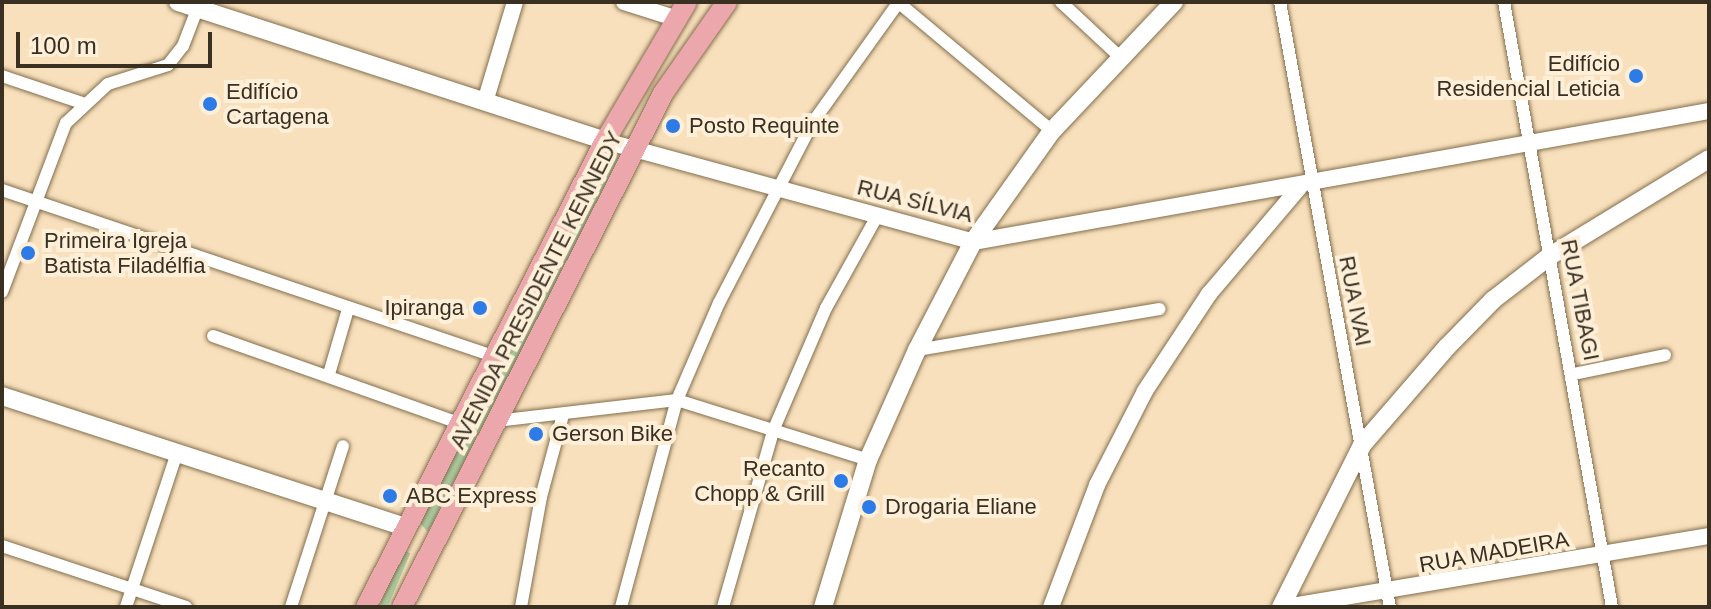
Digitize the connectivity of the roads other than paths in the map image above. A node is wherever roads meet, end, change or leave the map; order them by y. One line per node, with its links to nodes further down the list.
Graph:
1 (178, 2): 10 (main road, RUA SÍLVIA)
2 (515, 2): 15 (street)
3 (624, 2): 11 (street)
4 (726, 2): 11 (main road); 13 (main road, AVENIDA PRESIDENTE KENNEDY)
5 (899, 2): 19 (street); 24 (street)
6 (1061, 2): 12 (street)
7 (1174, 2): 12 (main road)
8 (1280, 2): 25 (street, RUA IVAI)
9 (1504, 2): 21 (street, RUA TIBAGI)
10 (198, 7): 15 (main road, RUA SÍLVIA); 16 (street)
11 (681, 10): 13 (main road); 20 (main road, AVENIDA PRESIDENTE KENNEDY)
12 (1119, 56): 19 (main road)
13 (681, 64): 18 (main road, AVENIDA PRESIDENTE KENNEDY)
14 (2, 76): 16 (street)
15 (485, 102): 20 (main road, RUA SÍLVIA)
16 (82, 103): 27 (street)
17 (1709, 111): 21 (street, RUA SÍLVIA)
18 (647, 126): 20 (main road); 22 (main road, AVENIDA PRESIDENTE KENNEDY)
19 (1052, 131): 29 (main road)
20 (605, 141): 22 (street, RUA SÍLVIA); 37 (main road, AVENIDA PRESIDENTE KENNEDY)
21 (1530, 145): 25 (street, RUA SÍLVIA); 30 (street, RUA TIBAGI)
22 (636, 151): 24 (street, RUA SÍLVIA); 43 (main road, AVENIDA PRESIDENTE KENNEDY)
23 (1709, 159): 30 (main road)
24 (776, 187): 28 (street, RUA SÍLVIA); 41 (street)
25 (1306, 187): 29 (street, RUA SÍLVIA); 46 (street, RUA IVAI); 67 (street)
26 (2, 190): 27 (street)
27 (33, 201): 31 (street); 32 (street)
28 (876, 218): 29 (street, RUA SÍLVIA); 45 (street)
29 (973, 242): 35 (main road)
30 (1550, 256): 39 (street, RUA TIBAGI); 46 (main road)
31 (2, 292)
32 (348, 309): 37 (street); 38 (street)
33 (1160, 309): 35 (street)
34 (213, 336): 38 (street)
35 (917, 350): 49 (main road)
36 (1665, 355): 39 (street)
37 (493, 356): 44 (main road, AVENIDA PRESIDENTE KENNEDY)
38 (329, 374): 44 (street)
39 (1574, 374): 54 (street, RUA TIBAGI)
40 (2, 396): 48 (main road)
41 (677, 400): 42 (street); 45 (street); 64 (street)
42 (563, 415): 43 (street); 63 (street)
43 (496, 421): 55 (main road, AVENIDA PRESIDENTE KENNEDY)
44 (459, 423): 51 (main road, AVENIDA PRESIDENTE KENNEDY)
45 (773, 431): 49 (street); 65 (street)
46 (1362, 445): 57 (street, RUA IVAI); 68 (main road)
47 (343, 446): 50 (street)
48 (177, 453): 50 (main road); 56 (street)
49 (868, 460): 66 (main road)
50 (325, 503): 51 (main road); 60 (street)
51 (406, 527): 55 (main road); 61 (main road, AVENIDA PRESIDENTE KENNEDY)
52 (1709, 536): 54 (street, RUA MADEIRA)
53 (2, 546): 56 (street)
54 (1603, 556): 57 (street, RUA MADEIRA); 69 (street, RUA TIBAGI)
55 (422, 561): 62 (main road, AVENIDA PRESIDENTE KENNEDY)
56 (132, 589): 58 (street); 59 (street)
57 (1389, 600): 68 (street, RUA MADEIRA)
58 (126, 607)
59 (186, 607)
60 (291, 607)
61 (366, 607)
62 (402, 607)
63 (521, 607)
64 (621, 607)
65 (723, 607)
66 (823, 607)
67 (1051, 607)
68 (1283, 607)
69 (1612, 607)

